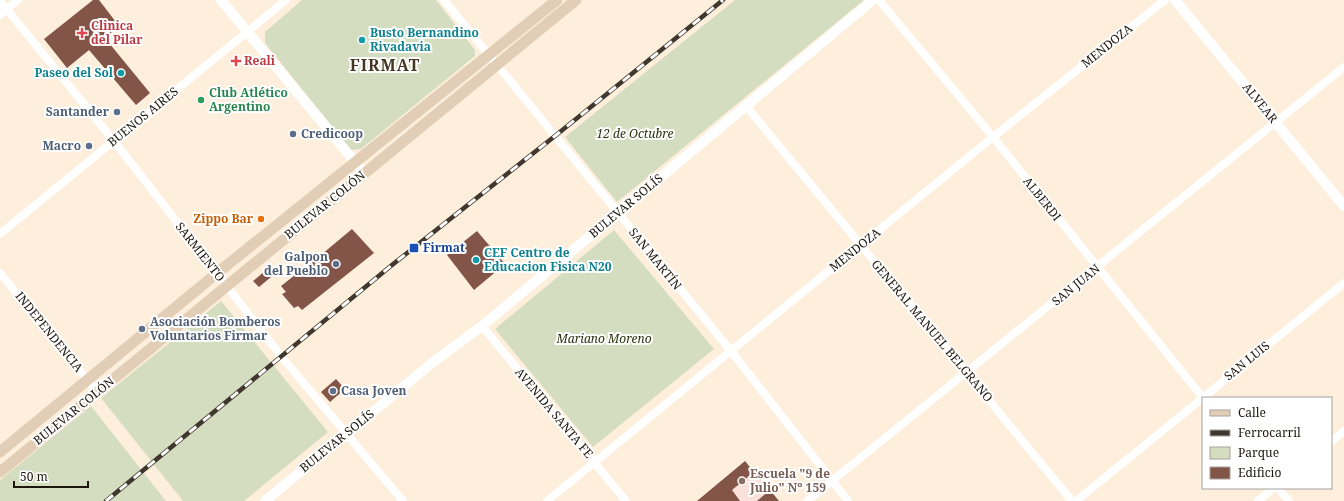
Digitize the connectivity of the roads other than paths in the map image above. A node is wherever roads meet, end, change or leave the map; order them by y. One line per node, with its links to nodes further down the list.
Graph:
1 (18, 0): 12 (street)
2 (221, 0): 14 (street)
3 (286, 0): 14 (street, BUENOS AIRES)
4 (444, 0): 15 (street, SAN MARTÍN)
5 (557, 0): 15 (main road, BULEVAR COLÓN)
6 (576, 0): 16 (main road, BULEVAR COLÓN)
7 (873, 0): 18 (street, BULEVAR SOLÍS)
8 (880, 0): 20 (street, ALBERDI)
9 (1165, 0): 20 (street, MENDOZA)
10 (1175, 0): 19 (street, ALVEAR)
11 (0, 1): 12 (street, SARMIENTO)
12 (7, 9): 13 (street); 21 (street, SARMIENTO)
13 (0, 15)
14 (247, 32): 21 (street, BUENOS AIRES); 22 (street)
15 (490, 54): 16 (street, SAN MARTÍN); 22 (main road, BULEVAR COLÓN)
16 (497, 64): 23 (main road, BULEVAR COLÓN); 25 (street, SAN MARTÍN)
17 (1344, 67): 19 (street, SAN JUAN)
18 (746, 106): 25 (street, BULEVAR SOLÍS); 27 (street, GENERAL MANUEL BELGRANO)
19 (1275, 122): 24 (street, ALVEAR); 28 (street, SAN JUAN)
20 (993, 138): 27 (street, MENDOZA); 28 (street, ALBERDI)
21 (114, 141): 26 (street, BUENOS AIRES); 30 (street, SARMIENTO)
22 (356, 162): 23 (street); 30 (main road, BULEVAR COLÓN)
23 (364, 173): 32 (main road, BULEVAR COLÓN)
24 (1344, 206)
25 (618, 213): 33 (street, BULEVAR SOLÍS); 34 (street, SAN MARTÍN)
26 (0, 234)
27 (861, 245): 34 (street, MENDOZA); 35 (street, GENERAL MANUEL BELGRANO)
28 (1097, 268): 35 (street, SAN JUAN); 38 (street, ALBERDI)
29 (0, 273): 36 (street, INDEPENDENCIA)
30 (216, 274): 32 (street, SARMIENTO); 36 (main road, BULEVAR COLÓN)
31 (1344, 283): 39 (street, SAN LUIS)
32 (226, 286): 37 (main road, BULEVAR COLÓN); 42 (street, SARMIENTO)
33 (482, 326): 42 (street, BULEVAR SOLÍS); 45 (street, AVENIDA SANTA FE)
34 (731, 351): 45 (street, MENDOZA); 47 (street, SAN MARTÍN)
35 (967, 373): 47 (street, SAN JUAN); 56 (street, GENERAL MANUEL BELGRANO)
36 (88, 380): 37 (street, INDEPENDENCIA); 44 (main road, BULEVAR COLÓN)
37 (98, 392): 46 (main road, BULEVAR COLÓN)
38 (1202, 397)
39 (1204, 397)
40 (1202, 399): 57 (street, SAN LUIS)
41 (1344, 431): 43 (street)
42 (346, 435): 50 (street, BULEVAR SOLÍS); 51 (street, SARMIENTO)
43 (1332, 441)
44 (0, 452)
45 (594, 462): 52 (street, MENDOZA); 53 (street, AVENIDA SANTA FE)
46 (0, 472)
47 (832, 481): 54 (street, SAN JUAN); 55 (street, SAN MARTÍN)
48 (1272, 489): 58 (street)
49 (1279, 489): 59 (street)
50 (265, 501)
51 (403, 501)
52 (546, 501)
53 (626, 501)
54 (807, 501)
55 (848, 501)
56 (1072, 501)
57 (1076, 501)
58 (1258, 501)
59 (1289, 501)

